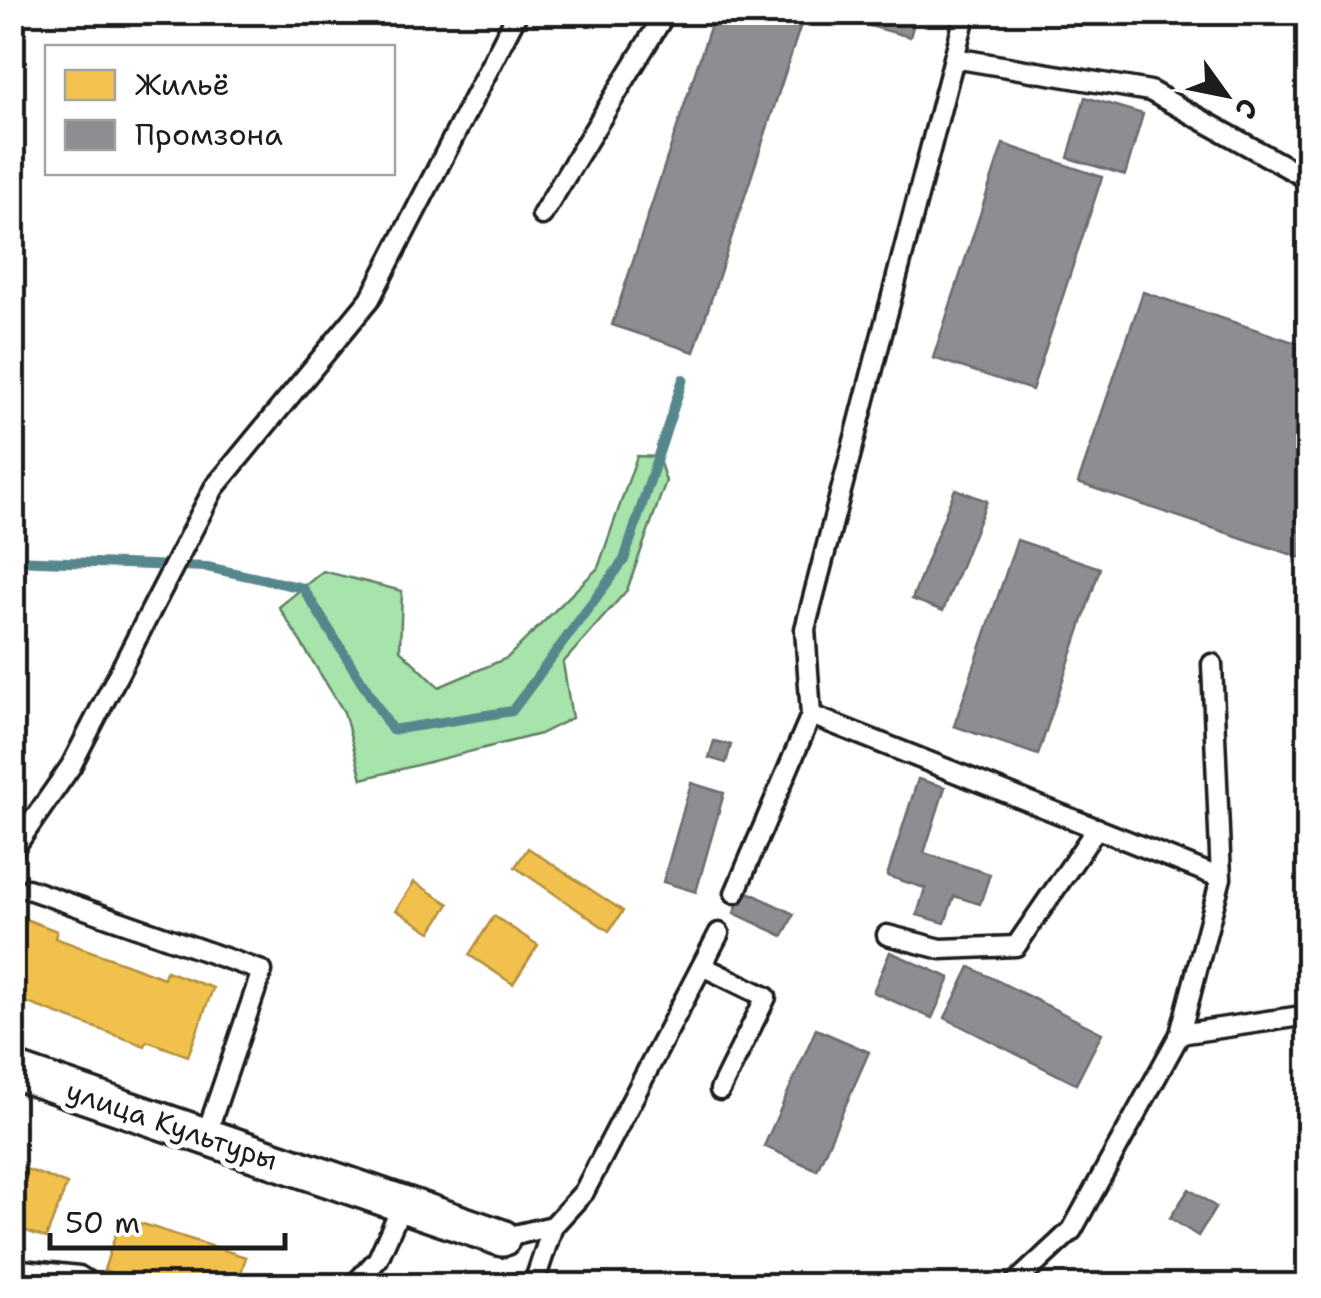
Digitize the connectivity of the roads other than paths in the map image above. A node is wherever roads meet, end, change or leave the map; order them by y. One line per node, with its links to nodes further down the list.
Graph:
1 (518, 12): 10 (lane)
2 (666, 12): 6 (lane)
3 (966, 12): 4 (lane)
4 (954, 58): 5 (lane); 8 (lane)
5 (1308, 179)
6 (542, 215)
7 (1212, 664): 11 (lane)
8 (811, 716): 9 (lane); 13 (lane)
9 (1096, 828): 11 (lane); 15 (lane)
10 (13, 847)
11 (1221, 878): 18 (lane)
12 (28, 890): 21 (lane)
13 (735, 893)
14 (719, 933): 16 (lane)
15 (887, 935)
16 (702, 966): 20 (lane); 23 (lane)
17 (1308, 1015): 18 (lane)
18 (1180, 1034): 29 (lane)
19 (12, 1070): 21 (street, улица Культуры)
20 (720, 1090)
21 (205, 1138): 22 (street, улица Культуры)
22 (403, 1204): 24 (street, улица Культуры); 27 (lane)
23 (553, 1226): 24 (lane); 28 (lane)
24 (502, 1238)
25 (13, 1271): 26 (lane)
26 (95, 1286)
27 (353, 1286)
28 (533, 1286)
29 (1012, 1286)

